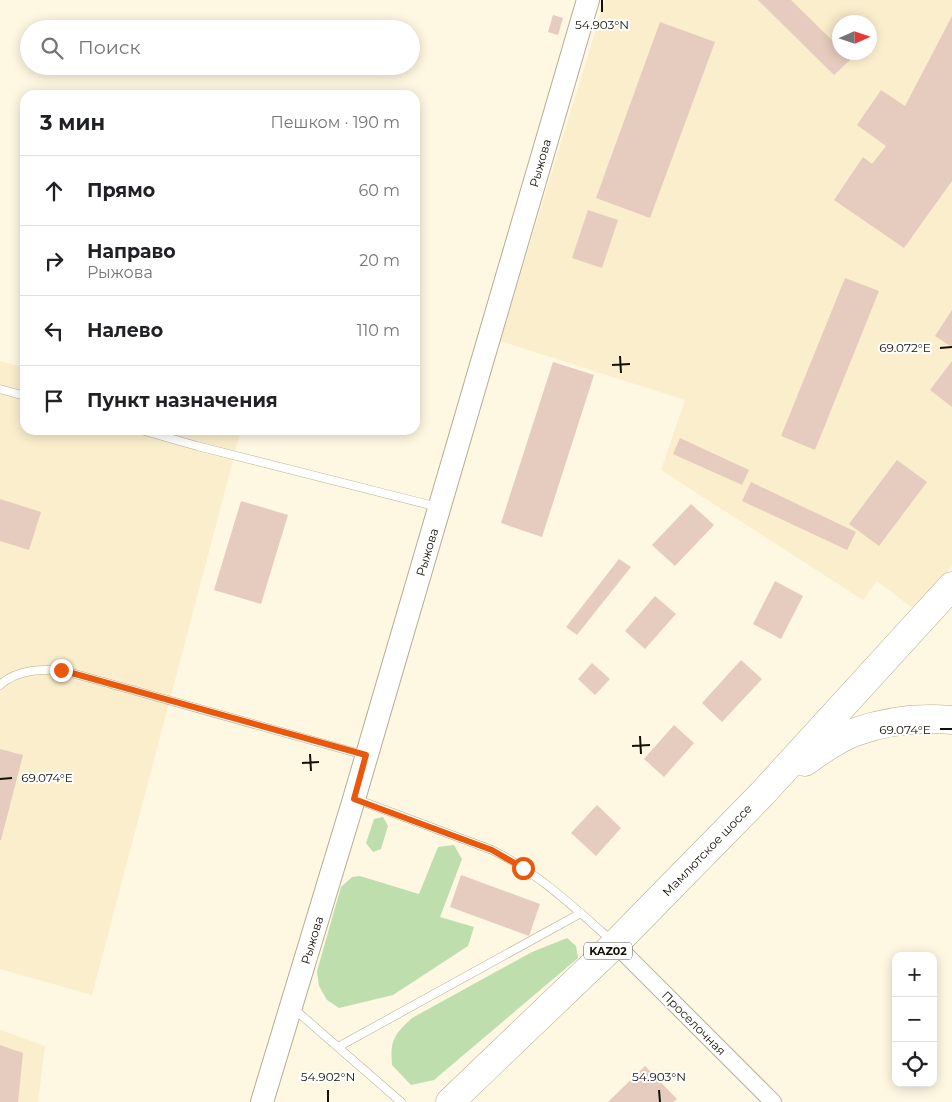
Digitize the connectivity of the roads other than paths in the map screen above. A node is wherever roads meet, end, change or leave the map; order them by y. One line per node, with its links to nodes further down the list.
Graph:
1 (588, 0): 5 (street, Рыжова)
2 (0, 389): 3 (lane)
3 (20, 395)
4 (158, 435): 5 (lane)
5 (440, 508): 9 (street, Рыжова)
6 (952, 586): 10 (highway, Мамлютское шоссе / KAZ02)
7 (0, 685): 9 (lane)
8 (952, 720): 10 (highway, KAZ02)
9 (366, 755): 11 (street, Рыжова)
10 (762, 794): 13 (highway, Мамлютское шоссе / KAZ02)
11 (354, 799): 12 (lane); 14 (street, Рыжова)
12 (581, 914): 13 (lane); 15 (lane)
13 (615, 944): 16 (street, Проселочная); 19 (highway, Мамлютское шоссе / KAZ02)
14 (291, 1006): 15 (lane); 17 (street, Рыжова)
15 (338, 1046): 18 (lane)
16 (756, 1084): 20 (street); 21 (street, Проселочная)
17 (262, 1102)
18 (401, 1102)
19 (450, 1102)
20 (763, 1102)
21 (773, 1102)

